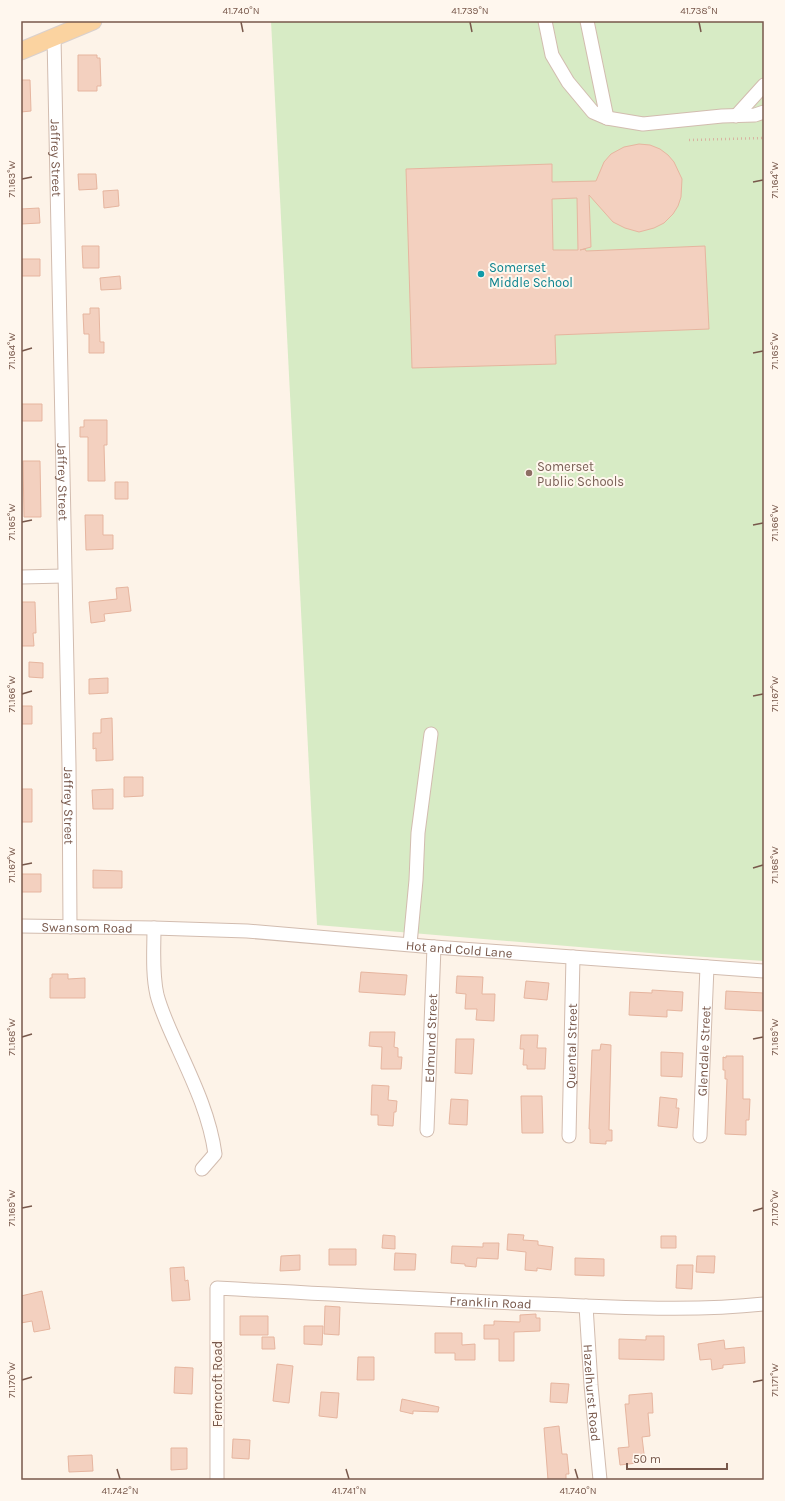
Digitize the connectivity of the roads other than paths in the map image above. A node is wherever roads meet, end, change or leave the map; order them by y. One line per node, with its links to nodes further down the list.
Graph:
1 (93, 21): 4 (main road)
2 (545, 21): 9 (street)
3 (588, 21): 9 (street)
4 (54, 37): 5 (main road); 10 (street, Jaffrey Street)
5 (21, 50)
6 (764, 85): 8 (street)
7 (764, 112): 8 (street)
8 (736, 116): 9 (street)
9 (607, 118)
10 (64, 576): 11 (street); 14 (street, Jaffrey Street)
11 (21, 577)
12 (431, 734): 16 (street)
13 (21, 926): 14 (street, Swansom Road)
14 (70, 927): 15 (street, Swansom Road)
15 (154, 928): 16 (street, Hot and Cold Lane); 24 (street)
16 (410, 944): 17 (street, Hot and Cold Lane)
17 (434, 947): 18 (street, Hot and Cold Lane); 21 (street, Edmund Street)
18 (573, 957): 19 (street, Hot and Cold Lane); 22 (street, Quental Street)
19 (707, 967): 20 (street, Hot and Cold Lane); 23 (street, Glendale Street)
20 (764, 971)
21 (427, 1130)
22 (569, 1136)
23 (700, 1136)
24 (202, 1169)
25 (217, 1288): 27 (street, Franklin Road); 28 (street, Ferncroft Road)
26 (764, 1304): 27 (street, Franklin Road)
27 (586, 1306): 29 (street, Hazelhurst Road)
28 (217, 1480)
29 (600, 1480)

